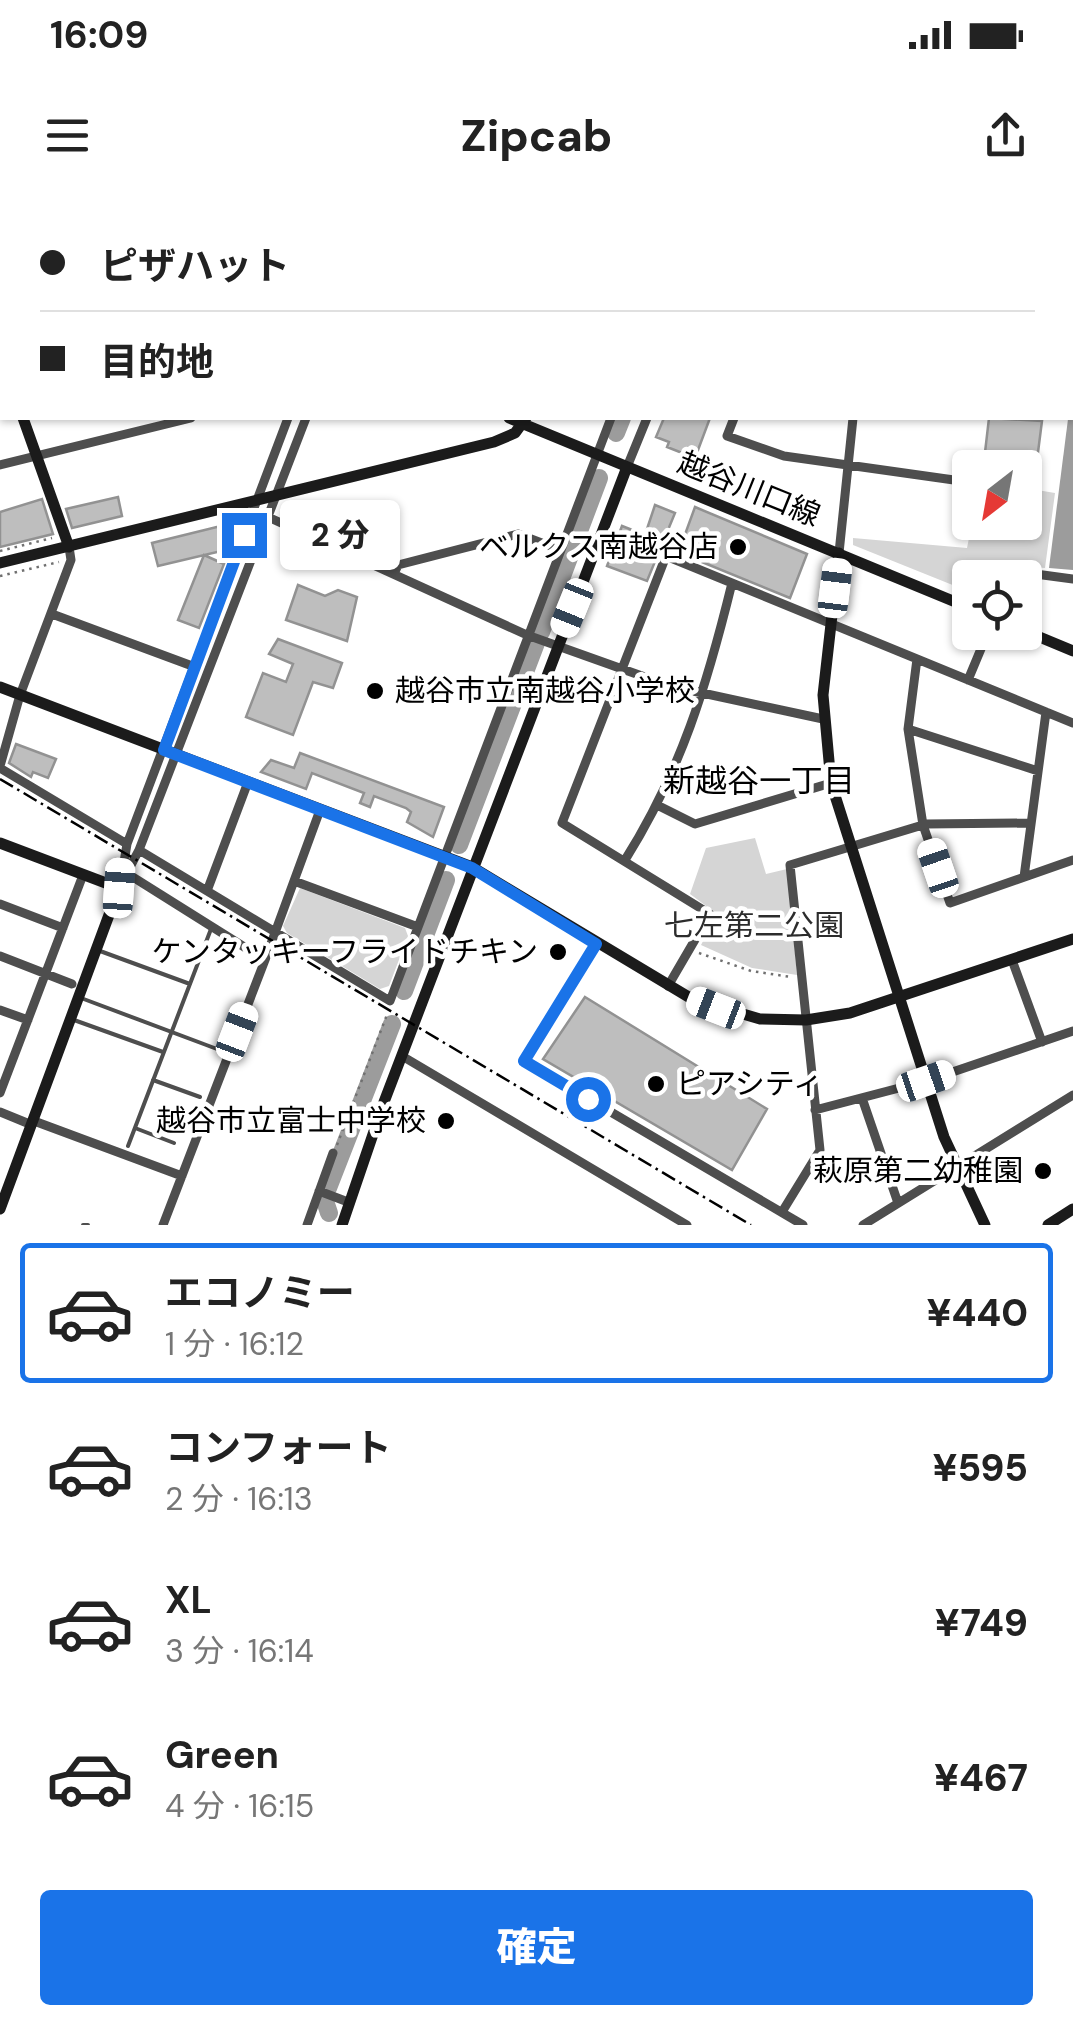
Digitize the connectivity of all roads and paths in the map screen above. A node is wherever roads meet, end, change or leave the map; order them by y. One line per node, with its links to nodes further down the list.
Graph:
1 (24, 420): 11 (street)
2 (183, 420): 11 (street)
3 (287, 420): 17 (street)
4 (305, 420): 16 (street)
5 (610, 420): 10 (street)
6 (646, 420): 14 (street)
7 (733, 420): 13 (street)
8 (853, 420): 13 (street)
9 (525, 421): 10 (street, 越谷川口線); 16 (street)
10 (597, 454): 14 (street, 越谷川口線); 21 (street)
11 (37, 456): 12 (street); 20 (street)
12 (0, 464)
13 (848, 465): 15 (street); 23 (street)
14 (627, 467): 23 (street, 越谷川口線); 36 (street)
15 (952, 480)
16 (276, 496): 17 (street); 18 (street)
17 (257, 502): 20 (street); 40 (street)
18 (268, 517): 26 (street); 50 (street)
19 (56, 536): 22 (path)
20 (69, 547): 25 (street); 32 (street)
21 (560, 550): 26 (street); 34 (street)
22 (0, 551)
23 (839, 553): 31 (street, 越谷川口線); 33 (street)
24 (60, 562): 28 (path)
25 (0, 563)
26 (394, 574): 34 (street)
27 (1042, 575): 29 (street)
28 (0, 576)
29 (1073, 579)
30 (732, 583): 33 (street); 41 (street); 44 (street)
31 (952, 600)
32 (52, 614): 40 (street); 45 (street)
33 (831, 623): 39 (street); 47 (street)
34 (527, 635): 36 (street); 63 (street)
35 (1042, 638): 38 (street)
36 (558, 644): 41 (street); 66 (street)
37 (980, 650): 42 (street)
38 (1073, 651)
39 (918, 658): 42 (street); 49 (street)
40 (194, 667): 50 (street)
41 (622, 668): 44 (street); 64 (street)
42 (968, 680): 46 (street)
43 (0, 687): 45 (street)
44 (705, 693): 47 (street); 55 (street)
45 (20, 695): 50 (street); 51 (street)
46 (1046, 712): 48 (street); 52 (street)
47 (823, 719): 54 (street)
48 (1073, 723)
49 (908, 729): 52 (street); 58 (street)
50 (170, 752): 53 (street); 60 (street); 62 (street)
51 (0, 766): 60 (street)
52 (1038, 771): 57 (street)
53 (248, 782): 56 (street); 72 (street)
54 (831, 783): 55 (street); 61 (street)
55 (659, 806): 64 (street)
56 (320, 810): 63 (street); 70 (street)
57 (1031, 823): 58 (street); 69 (street)
58 (923, 825): 61 (street); 69 (street)
59 (0, 843): 68 (street)
60 (127, 844): 71 (street)
61 (851, 847): 91 (street); 96 (street)
62 (139, 850): 67 (street); 72 (street)
63 (444, 856): 66 (street); 75 (street)
64 (625, 860): 89 (street)
65 (1073, 860): 69 (street)
66 (472, 868): 79 (street); 102 (street)
67 (128, 874): 71 (street); 74 (street)
68 (83, 875): 71 (street); 76 (street)
69 (1024, 877)
70 (294, 881): 75 (street); 77 (street)
71 (119, 888): 80 (street)
72 (207, 892): 77 (street)
73 (0, 904): 76 (street)
74 (213, 924): 82 (street); 88 (lane)
75 (418, 927): 92 (street)
76 (63, 928): 85 (street)
77 (275, 932): 82 (street); 92 (street)
78 (1073, 940): 83 (street)
79 (596, 944): 89 (street); 123 (street)
80 (99, 950): 88 (lane); 90 (street)
81 (0, 956): 85 (street)
82 (265, 960): 117 (street)
83 (1012, 960): 91 (street); 99 (street)
84 (692, 964): 86 (path)
85 (46, 974): 87 (street); 94 (street)
86 (802, 979)
87 (72, 984)
88 (190, 984): 97 (lane)
89 (668, 986): 96 (street)
90 (81, 998): 95 (street); 97 (lane)
91 (900, 999): 96 (street); 104 (street)
92 (390, 1002): 115 (path)
93 (0, 1010): 94 (street)
94 (28, 1020): 105 (street)
95 (73, 1020): 101 (lane); 111 (street)
96 (806, 1020): 109 (street)
97 (172, 1031): 100 (lane); 101 (lane)
98 (1073, 1031): 99 (street)
99 (1042, 1042): 104 (street)
100 (217, 1049)
101 (164, 1052): 103 (lane)
102 (402, 1056): 119 (street); 127 (street)
103 (153, 1080): 107 (lane); 112 (lane)
104 (926, 1081): 108 (street); 116 (street)
105 (0, 1093)
106 (1073, 1095): 116 (street)
107 (200, 1097)
108 (862, 1098): 109 (street); 120 (street)
109 (816, 1110): 123 (street)
110 (0, 1112): 111 (street)
111 (33, 1123): 117 (street); 121 (street)
112 (134, 1128): 113 (lane); 114 (lane)
113 (174, 1143)
114 (128, 1146)
115 (333, 1154): 118 (street)
116 (955, 1166): 120 (street); 130 (street)
117 (182, 1176): 125 (street)
118 (319, 1191): 119 (street); 126 (street)
119 (348, 1202): 124 (street)
120 (898, 1203): 129 (street)
121 (0, 1209)
122 (1073, 1209): 131 (street)
123 (782, 1212): 128 (street)
124 (345, 1222)
125 (163, 1225)
126 (308, 1225)
127 (686, 1225)
128 (803, 1225)
129 (864, 1225)
130 (985, 1225)
131 (1048, 1225)

